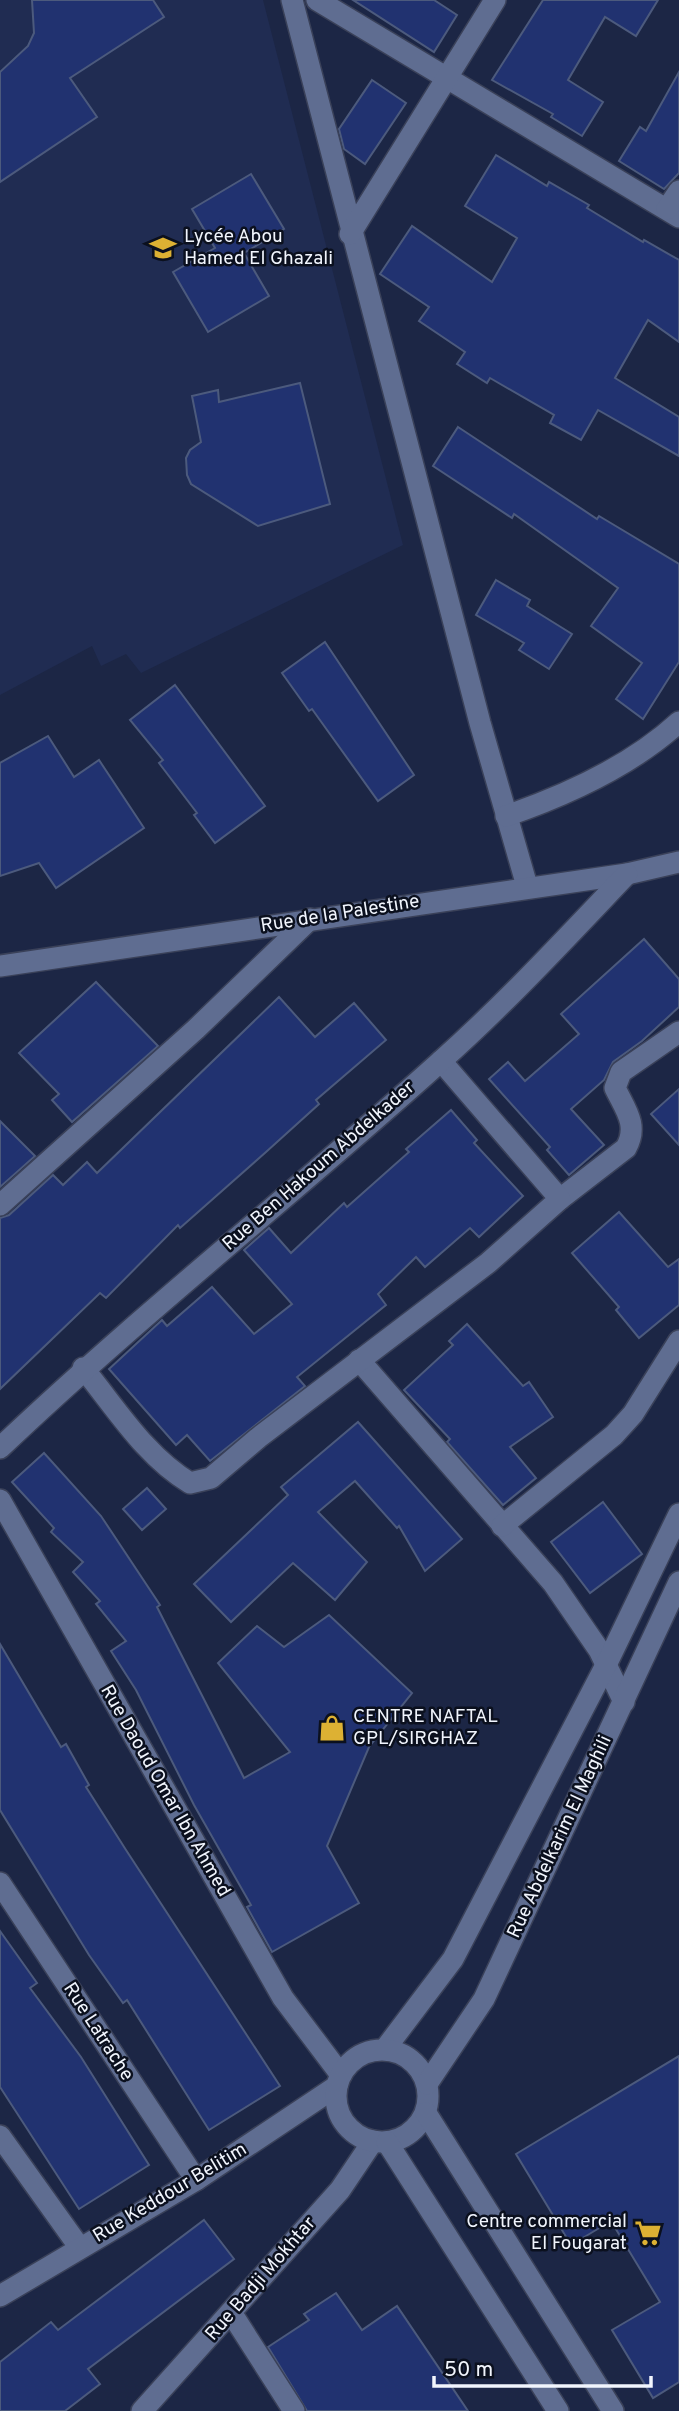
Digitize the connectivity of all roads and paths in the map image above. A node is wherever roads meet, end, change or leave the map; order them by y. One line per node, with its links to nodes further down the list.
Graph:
1 (292, 0): 7 (street)
2 (317, 0): 4 (street)
3 (495, 0): 4 (street)
4 (447, 78): 6 (street); 7 (street)
5 (679, 191): 6 (street)
6 (673, 213)
7 (350, 234): 9 (street)
8 (679, 722): 9 (street)
9 (506, 816): 12 (street)
10 (679, 862): 11 (street, Rue de la Palestine)
11 (627, 873): 12 (street, Rue de la Palestine); 16 (street, Rue Ben Hakoum Abdelkader)
12 (527, 886): 13 (street, Rue de la Palestine)
13 (310, 919): 14 (street, Rue de la Palestine); 18 (street)
14 (0, 966)
15 (679, 1032): 17 (street)
16 (441, 1062): 17 (street); 21 (street, Rue Ben Hakoum Abdelkader)
17 (560, 1199): 20 (street)
18 (0, 1205)
19 (679, 1341): 25 (street)
20 (359, 1360): 21 (street); 25 (street)
21 (83, 1368): 22 (street, Rue Ben Hakoum Abdelkader)
22 (0, 1448)
23 (0, 1500): 31 (street, Rue Daoud Omar Ibn Ahmed)
24 (679, 1514): 27 (street)
25 (502, 1526): 27 (street)
26 (679, 1582): 28 (street, Rue Abdelkarim El Maghili)
27 (607, 1663): 28 (street); 30 (street)
28 (624, 1702): 32 (street, Rue Abdelkarim El Maghili)
29 (0, 1883): 36 (street, Rue Latrache)
30 (385, 2049): 31 (street); 32 (street)
31 (339, 2081): 35 (street); 36 (street, Rue Keddour Belitim)
32 (427, 2084): 33 (street)
33 (426, 2113): 35 (street); 43 (street)
34 (0, 2136): 37 (street)
35 (380, 2141): 39 (street, Rue Badji Mokhtar); 42 (street)
36 (196, 2180): 37 (street, Rue Keddour Belitim)
37 (80, 2248): 38 (street, Rue Keddour Belitim)
38 (0, 2296)
39 (232, 2314): 40 (street, Rue Badji Mokhtar); 41 (street)
40 (142, 2411)
41 (294, 2411)
42 (558, 2411)
43 (613, 2411)

